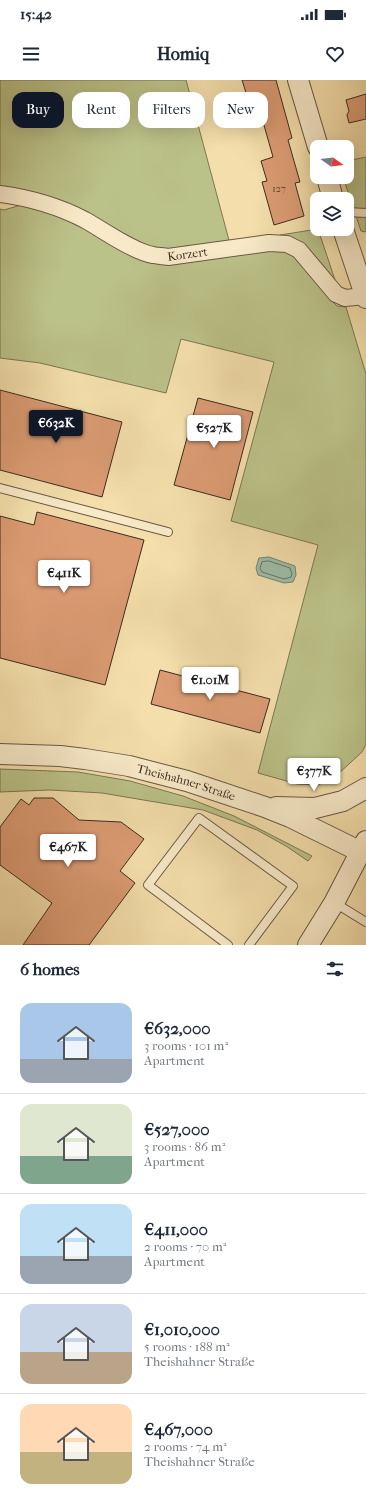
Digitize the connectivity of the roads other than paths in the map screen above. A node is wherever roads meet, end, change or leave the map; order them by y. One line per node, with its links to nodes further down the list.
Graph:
1 (298, 80): 2 (street)
2 (316, 140)
3 (0, 194): 7 (street, Korzert)
4 (354, 212): 5 (lane)
5 (366, 213)
6 (345, 236): 7 (street)
7 (366, 297)
8 (0, 488): 9 (lane)
9 (168, 532)
10 (0, 754): 12 (street, Theishahner Straße)
11 (366, 788): 12 (street)
12 (265, 807): 13 (street, Theishahner Straße)
13 (363, 846): 14 (street)
14 (334, 903): 15 (lane); 18 (street)
15 (366, 922)
16 (228, 945): 17 (lane)
17 (249, 945)
18 (308, 945)

